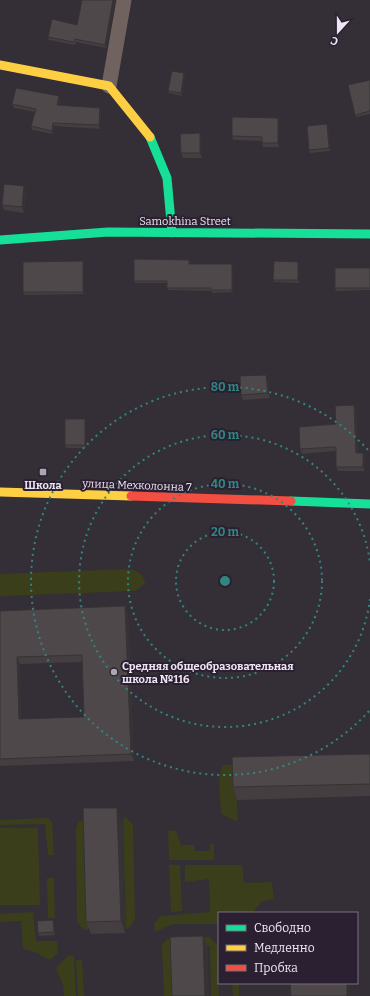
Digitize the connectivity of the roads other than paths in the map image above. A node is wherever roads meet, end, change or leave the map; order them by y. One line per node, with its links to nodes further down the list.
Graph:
1 (124, 0): 3 (street)
2 (0, 65): 3 (street)
3 (109, 86): 4 (street)
4 (172, 233): 5 (street, Samokhina Street); 6 (street, Samokhina Street)
5 (370, 234)
6 (0, 240)
7 (0, 492): 8 (street, улица Мехколонна 7)
8 (370, 504)

